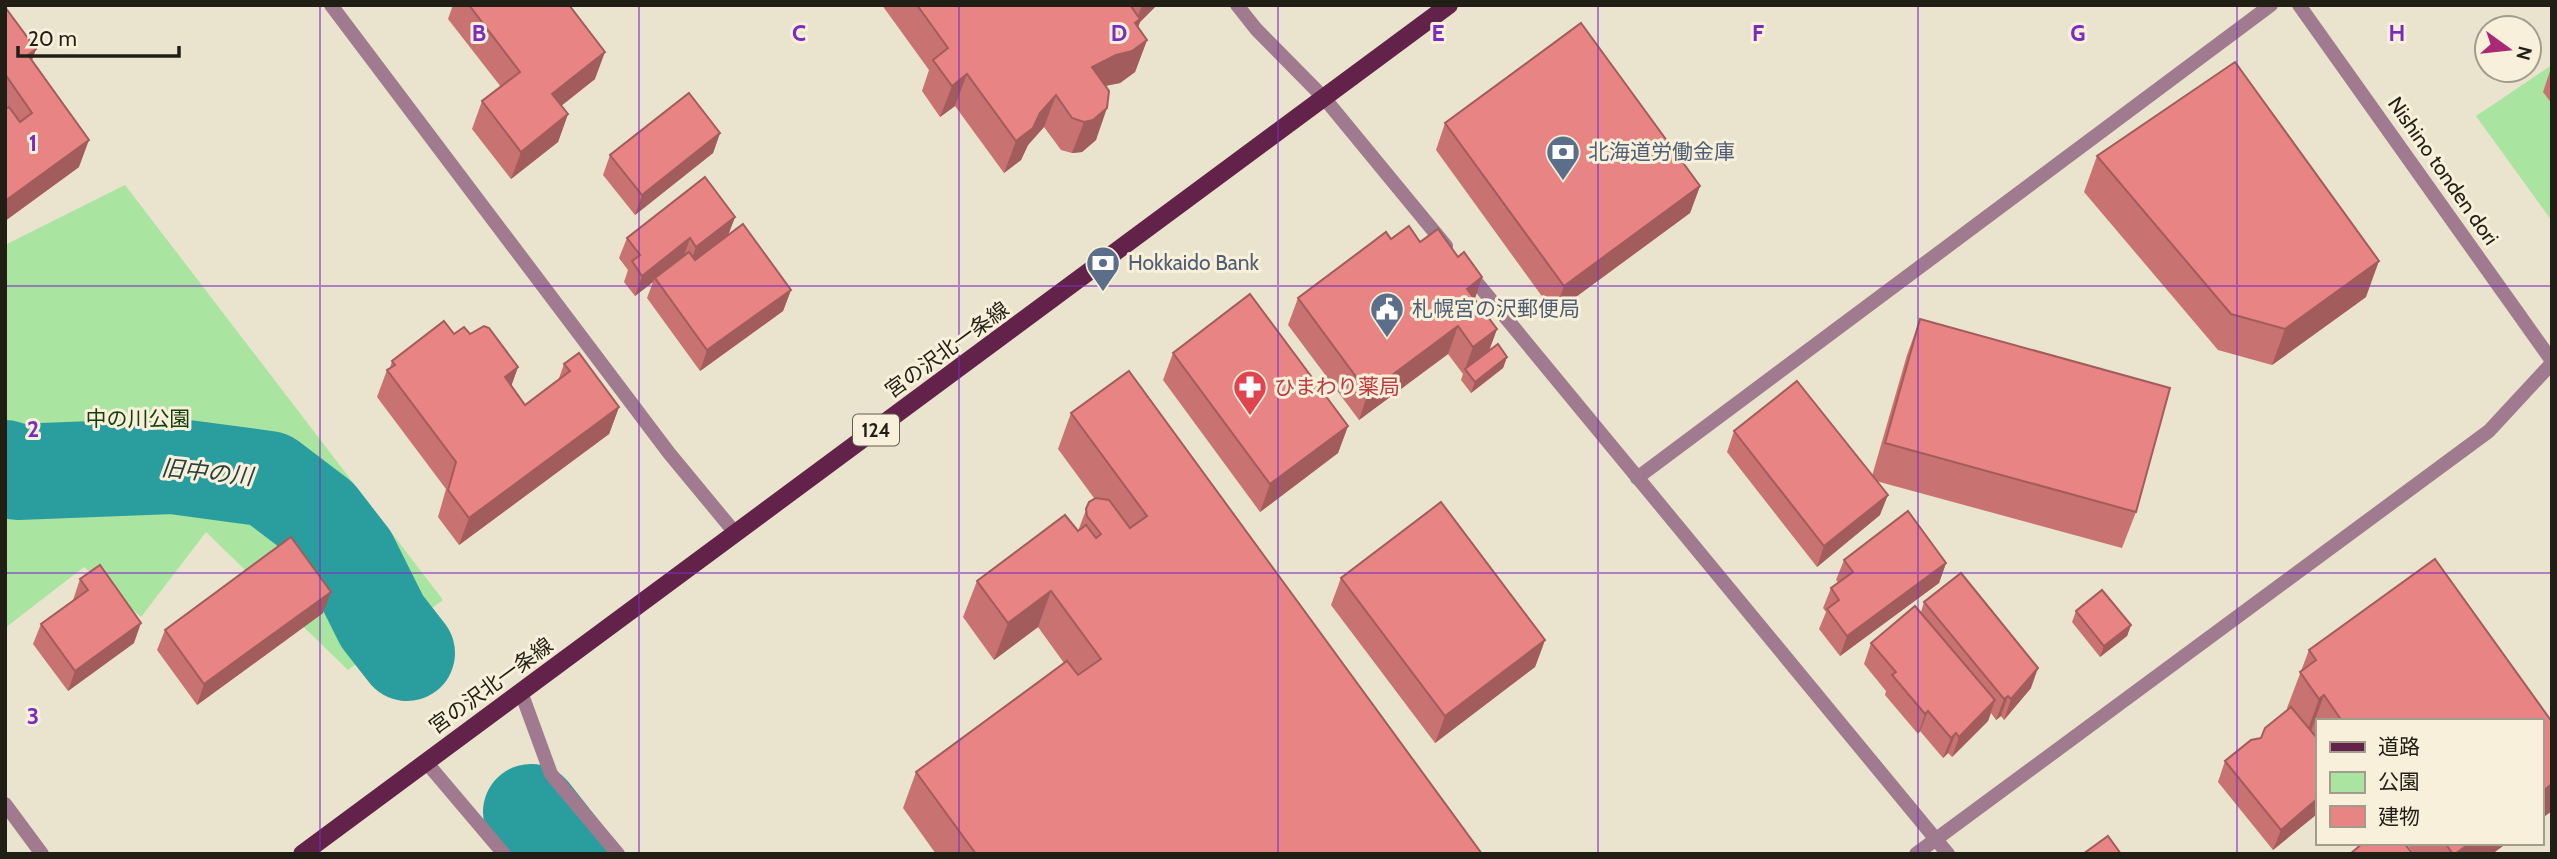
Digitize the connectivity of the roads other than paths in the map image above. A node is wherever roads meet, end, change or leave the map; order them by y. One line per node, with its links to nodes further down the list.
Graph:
1 (331, 5): 9 (street)
2 (1237, 5): 6 (street)
3 (1449, 5): 6 (main road, 宮の沢北一条線 / 124)
4 (2271, 5): 8 (street)
5 (2299, 5): 7 (street, Nishino tonden dori)
6 (1325, 99): 8 (street); 9 (main road, 宮の沢北一条線 / 124)
7 (2552, 362): 13 (street)
8 (1637, 478): 13 (street)
9 (736, 534): 10 (main road, 宮の沢北一条線 / 124)
10 (522, 692): 11 (main road, 宮の沢北一条線 / 124); 17 (street)
11 (426, 762): 15 (main road, 宮の沢北一条線 / 124); 16 (street)
12 (5, 804): 14 (street)
13 (1936, 838): 18 (street); 19 (street)
14 (42, 854)
15 (302, 854)
16 (504, 854)
17 (618, 854)
18 (1916, 854)
19 (1948, 854)

